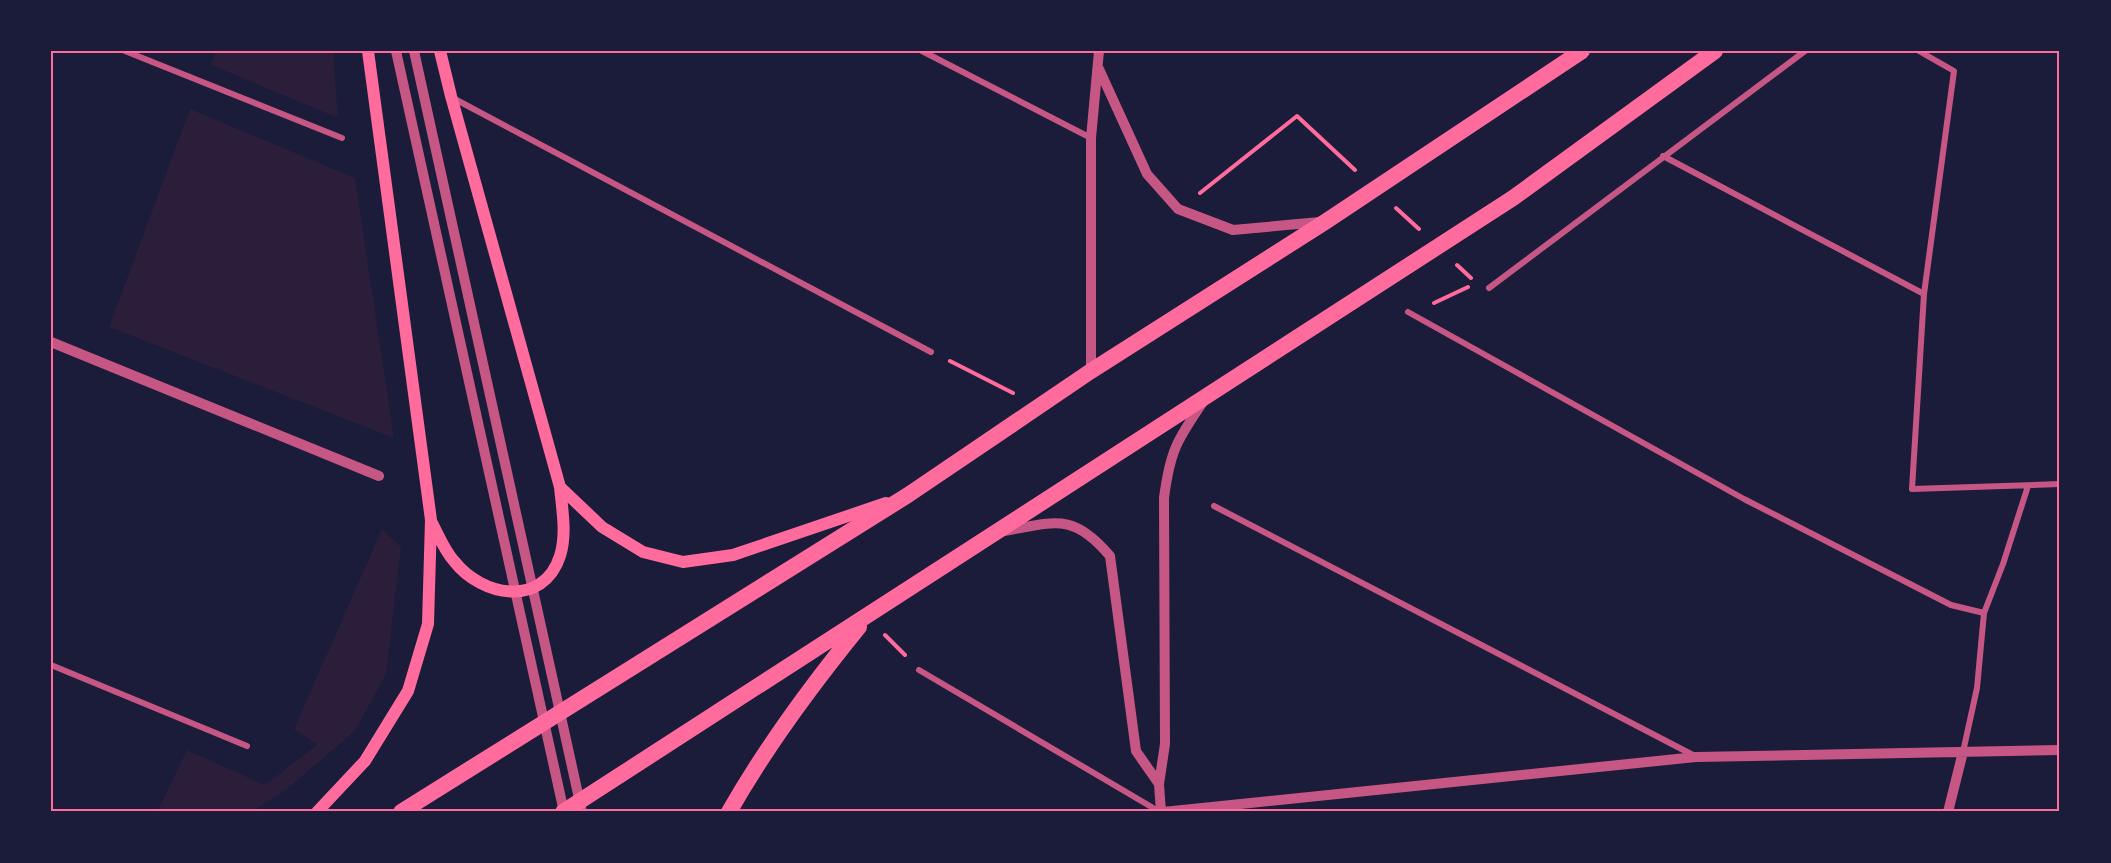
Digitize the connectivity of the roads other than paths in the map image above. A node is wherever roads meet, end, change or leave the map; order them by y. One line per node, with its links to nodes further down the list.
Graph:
1 (124, 51): 14 (street)
2 (368, 51): 31 (main road)
3 (396, 51): 44 (street)
4 (414, 51): 45 (street)
5 (440, 51): 13 (main road)
6 (922, 51): 15 (street)
7 (1099, 51): 12 (street)
8 (1582, 51): 17 (highway)
9 (1715, 51): 24 (highway)
10 (1805, 51): 16 (street)
11 (1919, 51): 19 (street)
12 (1099, 69): 15 (street); 17 (street)
13 (451, 96): 22 (street); 28 (main road)
14 (342, 138)
15 (1091, 138): 23 (street)
16 (1663, 156): 18 (street); 19 (street)
17 (1325, 222): 23 (highway)
18 (1489, 288)
19 (1924, 294): 27 (street)
20 (1408, 312): 33 (street)
21 (51, 342): 25 (street)
22 (931, 352)
23 (1091, 371): 29 (highway)
24 (1207, 397): 32 (highway); 41 (street)
25 (379, 476)
26 (2060, 484): 27 (street)
27 (2028, 486): 33 (street)
28 (560, 487): 29 (main road); 31 (main road)
29 (908, 495): 43 (highway)
30 (1214, 506): 40 (street)
31 (431, 520): 42 (main road)
32 (994, 533): 34 (highway); 41 (street)
33 (1983, 613): 39 (street)
34 (868, 617): 44 (highway); 46 (highway)
35 (51, 665): 37 (street)
36 (919, 670): 47 (street)
37 (247, 746)
38 (2060, 750): 39 (street)
39 (1963, 752): 40 (street); 48 (street)
40 (1696, 757): 47 (street)
41 (1159, 784): 47 (street)
42 (316, 812)
43 (401, 812)
44 (563, 812)
45 (582, 812)
46 (729, 812)
47 (1161, 812)
48 (1948, 812)

